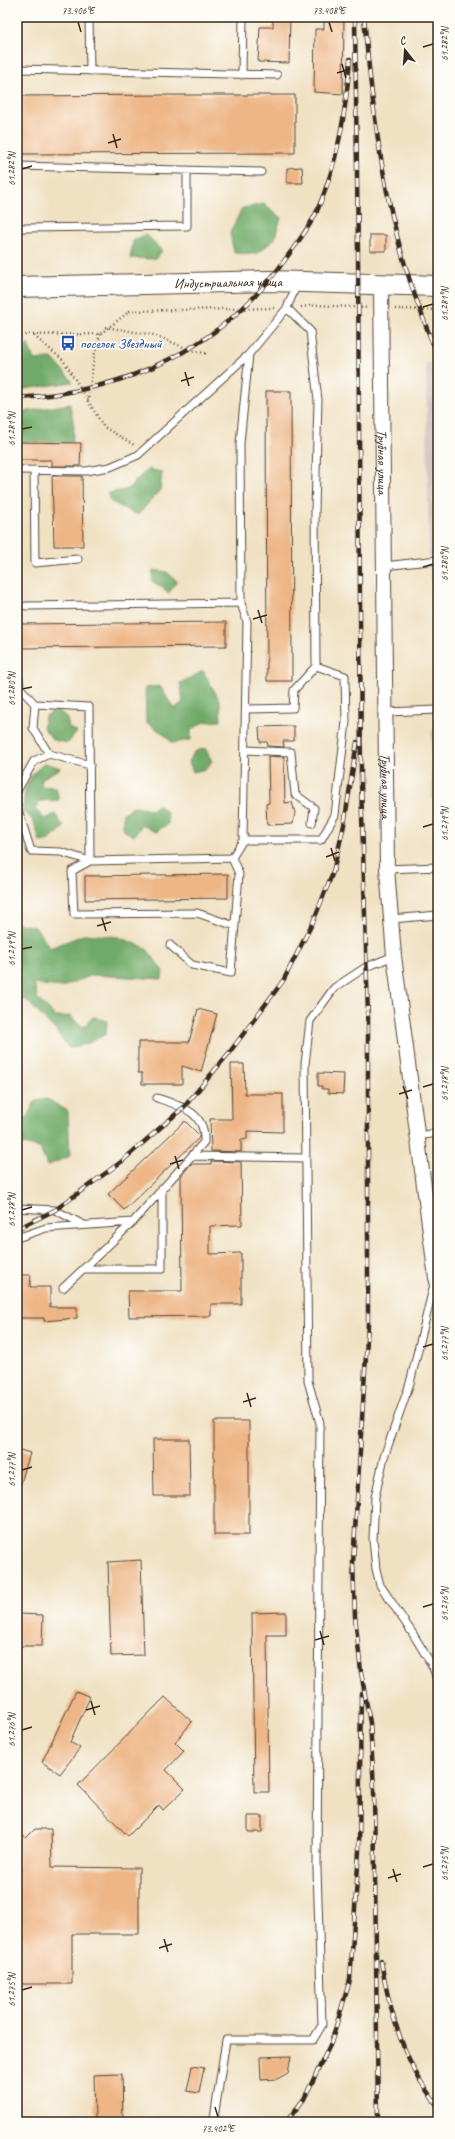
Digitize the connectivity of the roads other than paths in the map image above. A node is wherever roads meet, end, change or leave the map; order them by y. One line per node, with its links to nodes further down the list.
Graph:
1 (89, 17): 4 (lane)
2 (243, 17): 5 (lane)
3 (17, 69): 4 (lane)
4 (90, 71): 5 (lane)
5 (242, 75): 6 (lane)
6 (277, 76)
7 (17, 166): 8 (lane)
8 (187, 170): 9 (lane); 10 (lane)
9 (261, 172)
10 (22, 228)
11 (298, 282): 12 (main road, Индустриальная улица); 14 (main road, Индустриальная улица); 15 (lane)
12 (381, 285): 13 (main road, Индустриальная улица); 21 (street, Трубная улица)
13 (438, 286)
14 (17, 287)
15 (287, 308): 16 (lane); 25 (lane)
16 (249, 354): 18 (lane); 22 (lane)
17 (17, 470): 18 (lane)
18 (34, 470): 19 (lane)
19 (78, 559)
20 (438, 560): 21 (lane)
21 (384, 566): 29 (street, Трубная улица)
22 (240, 603): 23 (lane); 27 (lane)
23 (26, 606)
24 (17, 665): 26 (lane)
25 (316, 666): 27 (lane); 36 (lane)
26 (35, 704): 31 (lane); 32 (lane)
27 (246, 709): 30 (lane)
28 (438, 710): 29 (lane)
29 (386, 712): 40 (street, Трубная улица)
30 (245, 750): 35 (lane); 36 (lane)
31 (49, 754): 32 (lane); 33 (lane)
32 (90, 765): 38 (lane)
33 (17, 791)
34 (17, 806): 38 (lane)
35 (312, 823)
36 (243, 840): 37 (lane)
37 (232, 858): 38 (lane); 43 (lane)
38 (90, 861): 43 (lane)
39 (438, 868): 40 (lane)
40 (388, 869): 42 (street, Трубная улица)
41 (438, 915): 42 (lane)
42 (391, 919): 45 (street, Трубная улица)
43 (235, 926): 44 (lane)
44 (170, 945)
45 (394, 956): 48 (street, Трубная улица); 50 (lane)
46 (157, 1098): 49 (lane)
47 (438, 1134): 48 (lane)
48 (417, 1136): 57 (street, Трубная улица)
49 (193, 1156): 50 (lane); 51 (lane)
50 (306, 1158): 60 (lane)
51 (162, 1188): 53 (lane); 56 (lane)
52 (17, 1208): 54 (lane)
53 (133, 1222): 54 (lane); 56 (lane)
54 (84, 1225): 55 (lane)
55 (17, 1238)
56 (83, 1269): 58 (lane)
57 (437, 1280): 59 (lane)
58 (63, 1288)
59 (438, 1682)
60 (214, 2118)

